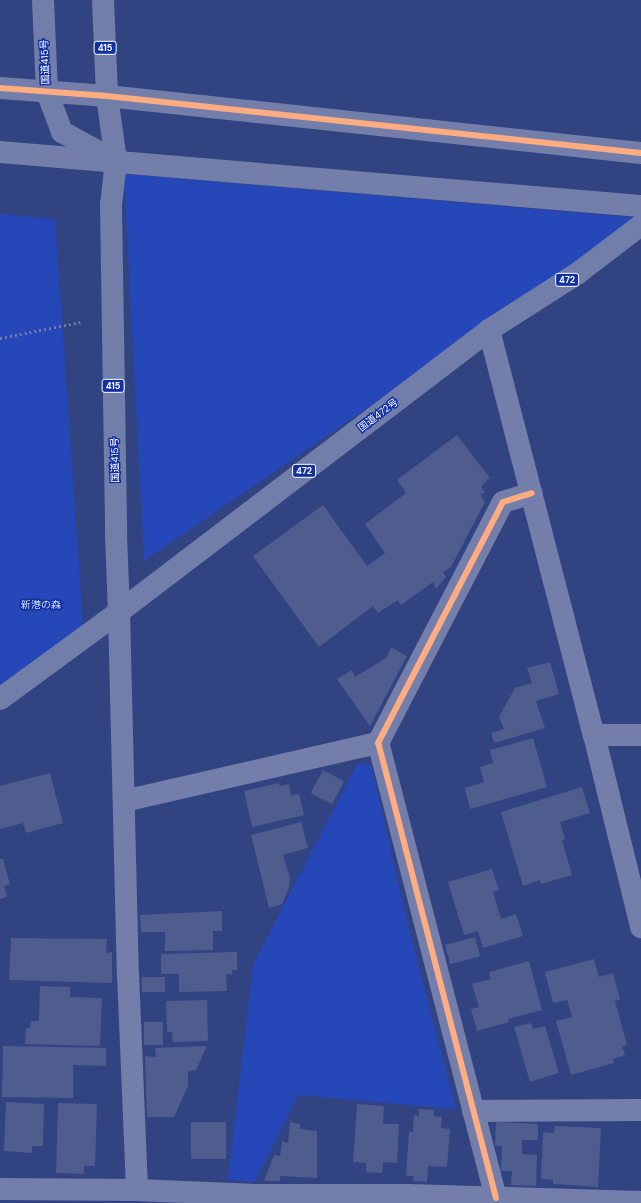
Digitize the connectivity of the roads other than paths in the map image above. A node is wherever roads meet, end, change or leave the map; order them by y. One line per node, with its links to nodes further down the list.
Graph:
1 (43, 0): 4 (highway, 国道415号)
2 (103, 0): 5 (highway, 国道415号 / 415)
3 (0, 88): 4 (street)
4 (47, 92): 5 (street); 8 (highway, 国道415号)
5 (107, 96): 7 (street); 8 (highway, 国道415号 / 415)
6 (0, 152): 8 (street)
7 (641, 153)
8 (116, 161): 9 (street); 13 (highway, 国道415号 / 415)
9 (641, 206)
10 (641, 225): 11 (highway, 国道472号 / 472)
11 (489, 330): 12 (street); 13 (highway, 国道472号 / 472)
12 (532, 494): 15 (street); 17 (street)
13 (119, 612): 14 (highway); 18 (street)
14 (0, 699)
15 (594, 735): 16 (street); 19 (street)
16 (641, 736)
17 (378, 744): 18 (street); 21 (street)
18 (124, 801): 23 (street)
19 (641, 927)
20 (641, 1110): 21 (street)
21 (473, 1111): 25 (street)
22 (0, 1189): 24 (street)
23 (137, 1190): 24 (street); 26 (street)
24 (62, 1196)
25 (496, 1198): 26 (street); 27 (street)
26 (258, 1199)
27 (641, 1202)

